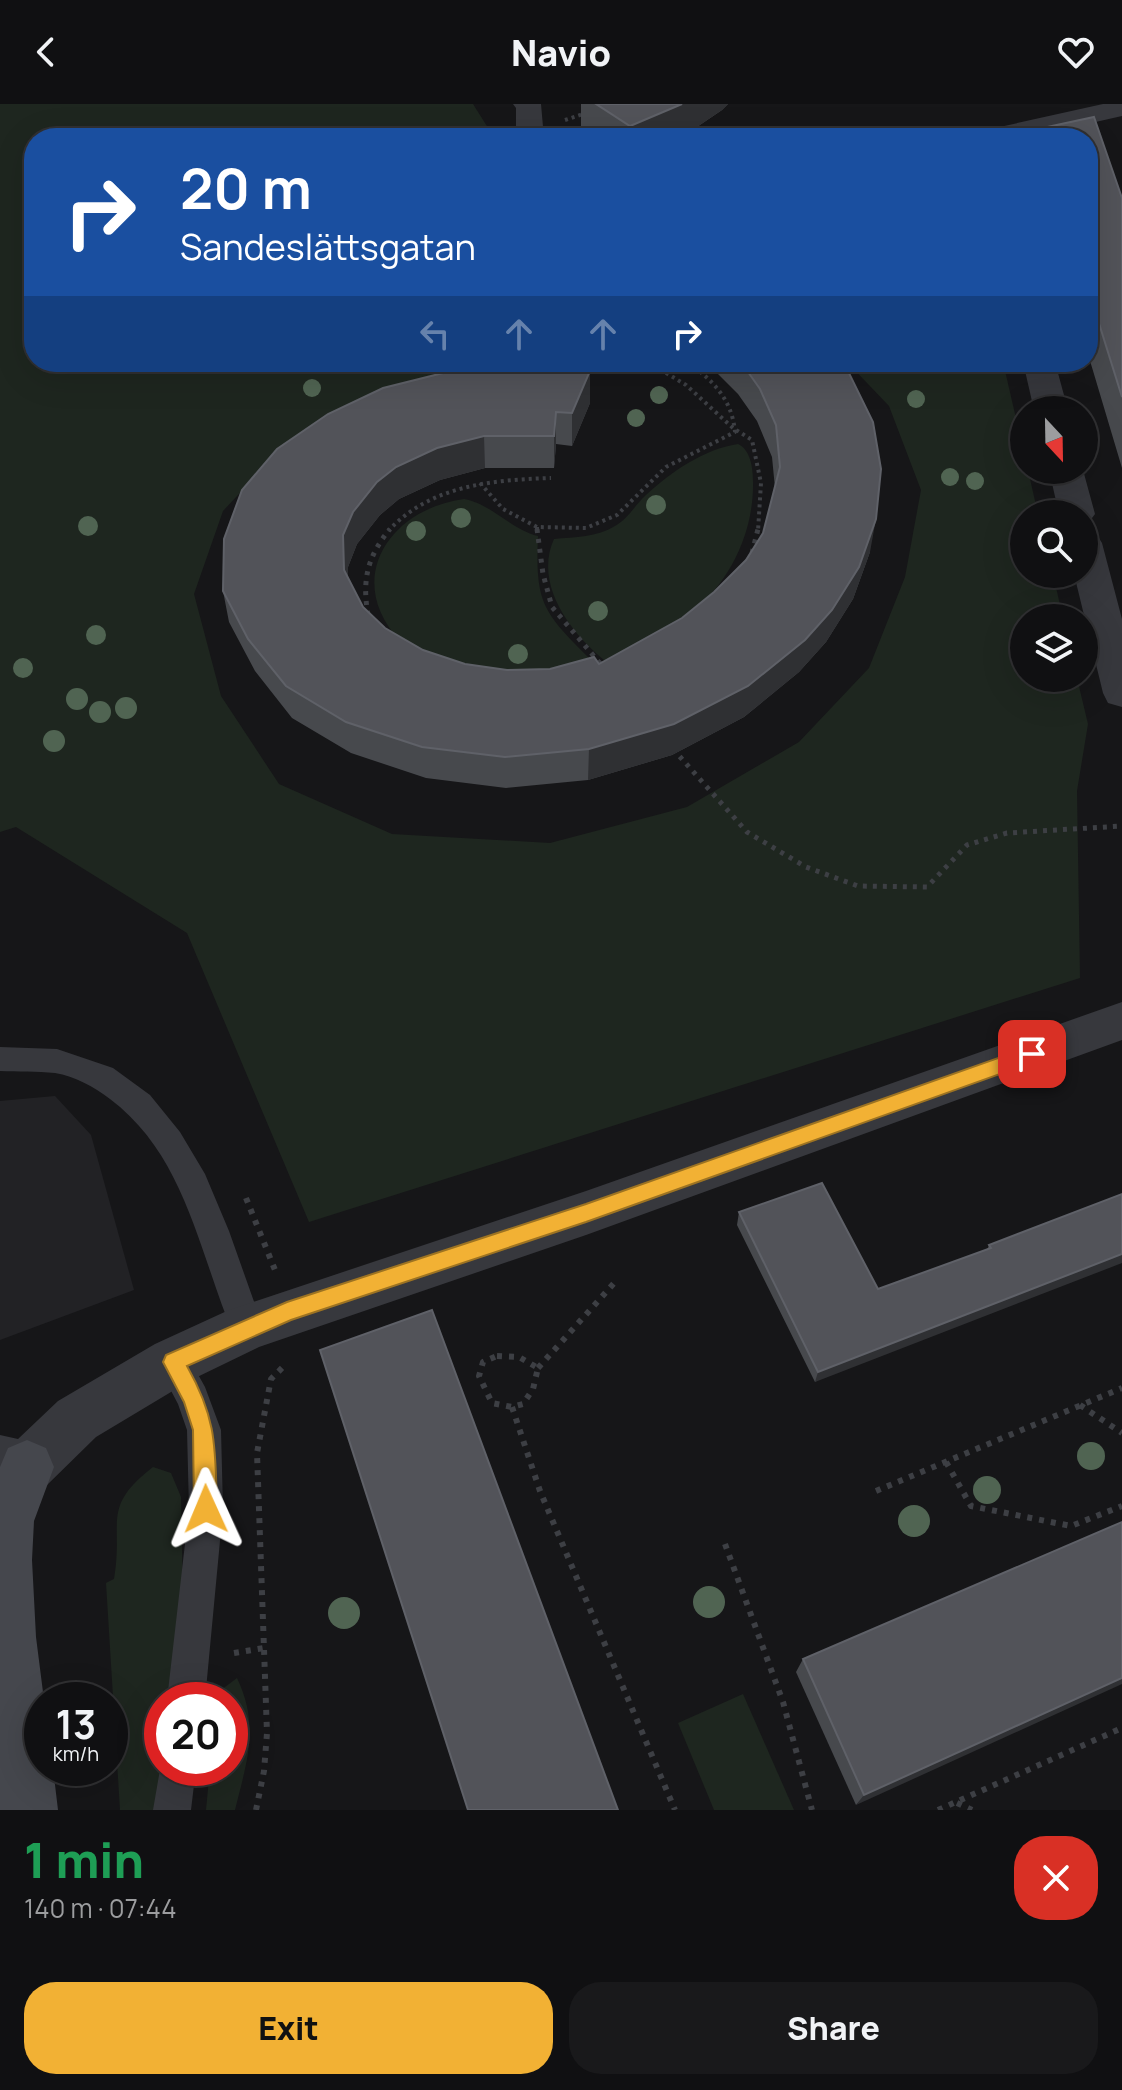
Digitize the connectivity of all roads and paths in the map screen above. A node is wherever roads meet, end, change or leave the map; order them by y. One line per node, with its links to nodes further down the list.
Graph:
1 (527, 104): 3 (street)
2 (1122, 108): 4 (street)
3 (530, 128)
4 (1032, 128)
5 (663, 372): 9 (path)
6 (701, 372): 9 (path)
7 (1042, 372): 8 (street)
8 (1048, 396)
9 (735, 432): 12 (path); 13 (path)
10 (551, 478): 11 (path)
11 (479, 483): 12 (path); 15 (path)
12 (537, 527): 16 (path)
13 (750, 560)
14 (1095, 588): 17 (street)
15 (375, 627)
16 (609, 674)
17 (1122, 693)
18 (673, 748): 19 (path)
19 (1122, 826)
20 (1122, 1021): 23 (street)
21 (0, 1059): 23 (lane)
22 (616, 1281): 25 (path)
23 (267, 1319): 24 (street); 41 (path)
24 (173, 1362): 31 (street); 35 (lane)
25 (538, 1368): 28 (path); 28 (path)
26 (1122, 1388): 27 (path)
27 (1080, 1405): 29 (path); 30 (path)
28 (512, 1407): 42 (path)
29 (1122, 1433)
30 (946, 1462): 32 (path); 33 (path)
31 (14, 1465): 39 (street)
32 (876, 1491)
33 (1122, 1506)
34 (725, 1544): 43 (path)
35 (188, 1682)
36 (1122, 1728): 38 (path)
37 (175, 1786): 40 (lane)
38 (956, 1803): 44 (path); 45 (path)
39 (28, 1810)
40 (172, 1810)
41 (256, 1810)
42 (675, 1810)
43 (812, 1810)
44 (938, 1810)
45 (972, 1810)

